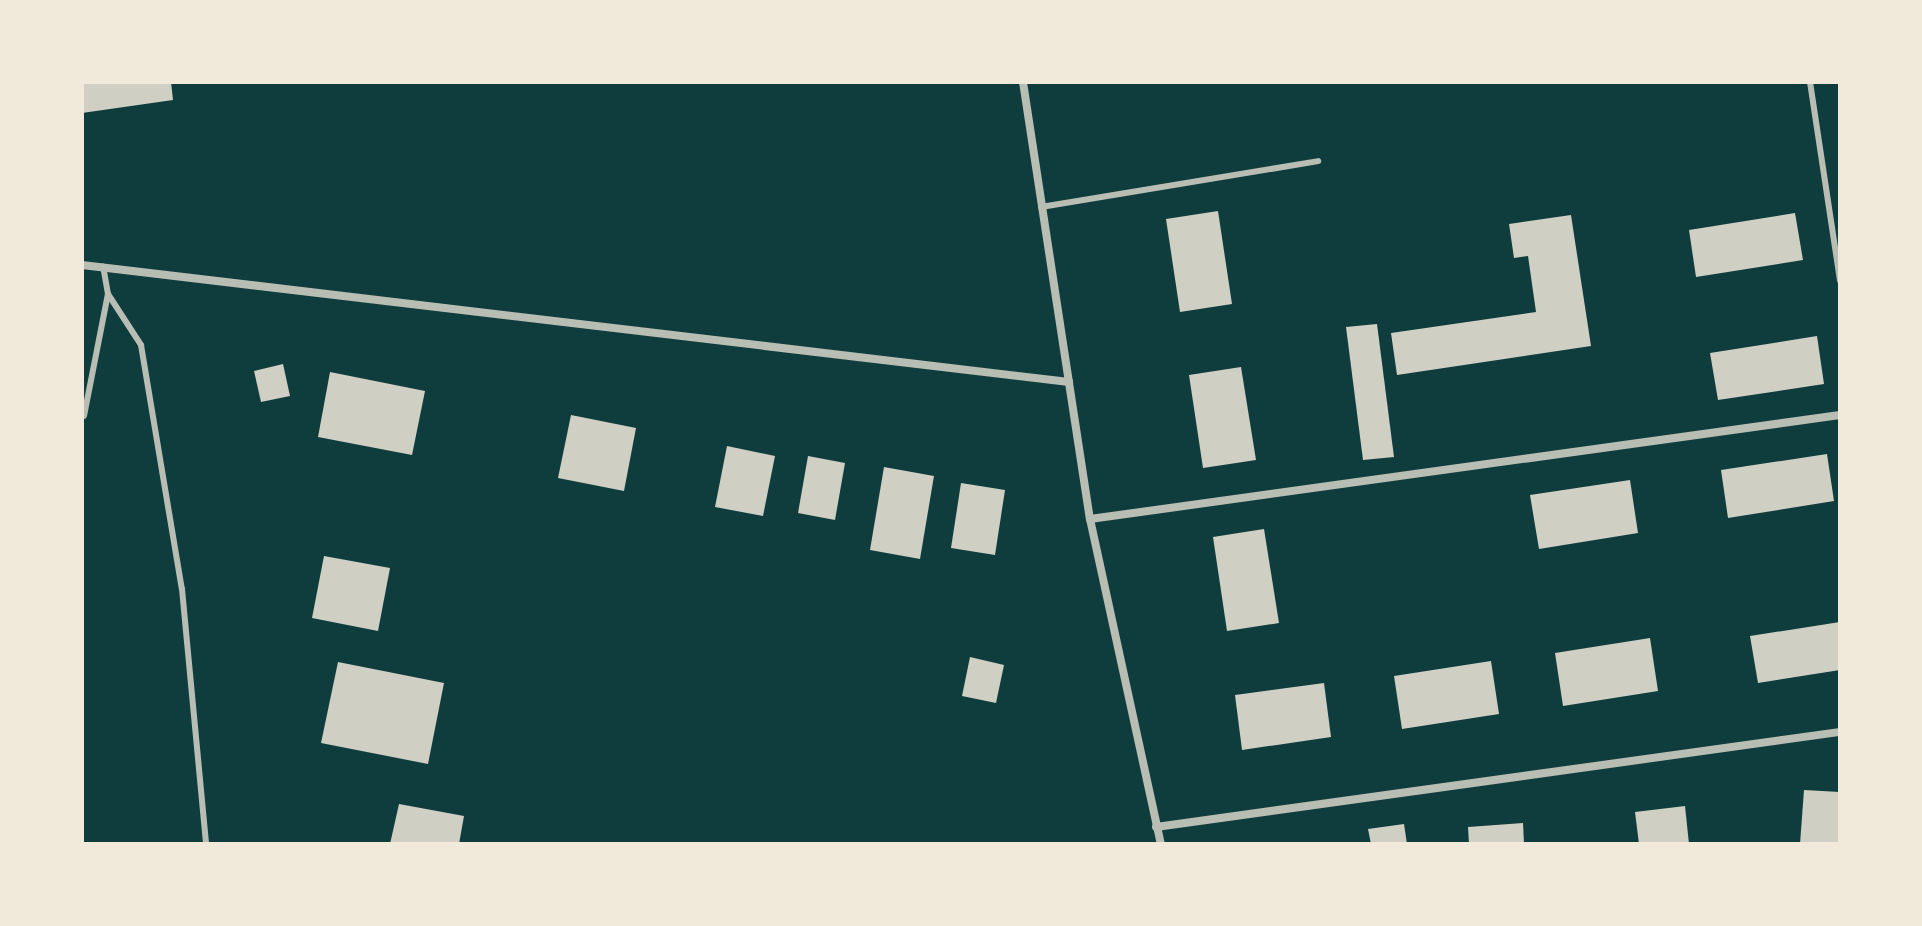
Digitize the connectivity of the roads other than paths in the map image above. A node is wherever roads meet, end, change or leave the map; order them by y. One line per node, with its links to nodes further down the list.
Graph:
1 (1023, 82): 4 (street)
2 (1810, 82): 7 (lane)
3 (1318, 161): 4 (lane)
4 (1041, 207): 9 (street)
5 (82, 265): 6 (street)
6 (103, 266): 8 (lane); 9 (street)
7 (1840, 281)
8 (108, 294): 11 (lane); 15 (lane)
9 (1069, 382): 12 (street)
10 (1840, 415): 12 (street)
11 (84, 416)
12 (1090, 519): 14 (street)
13 (1840, 732): 14 (street)
14 (1156, 827): 16 (street)
15 (206, 844)
16 (1161, 844)

